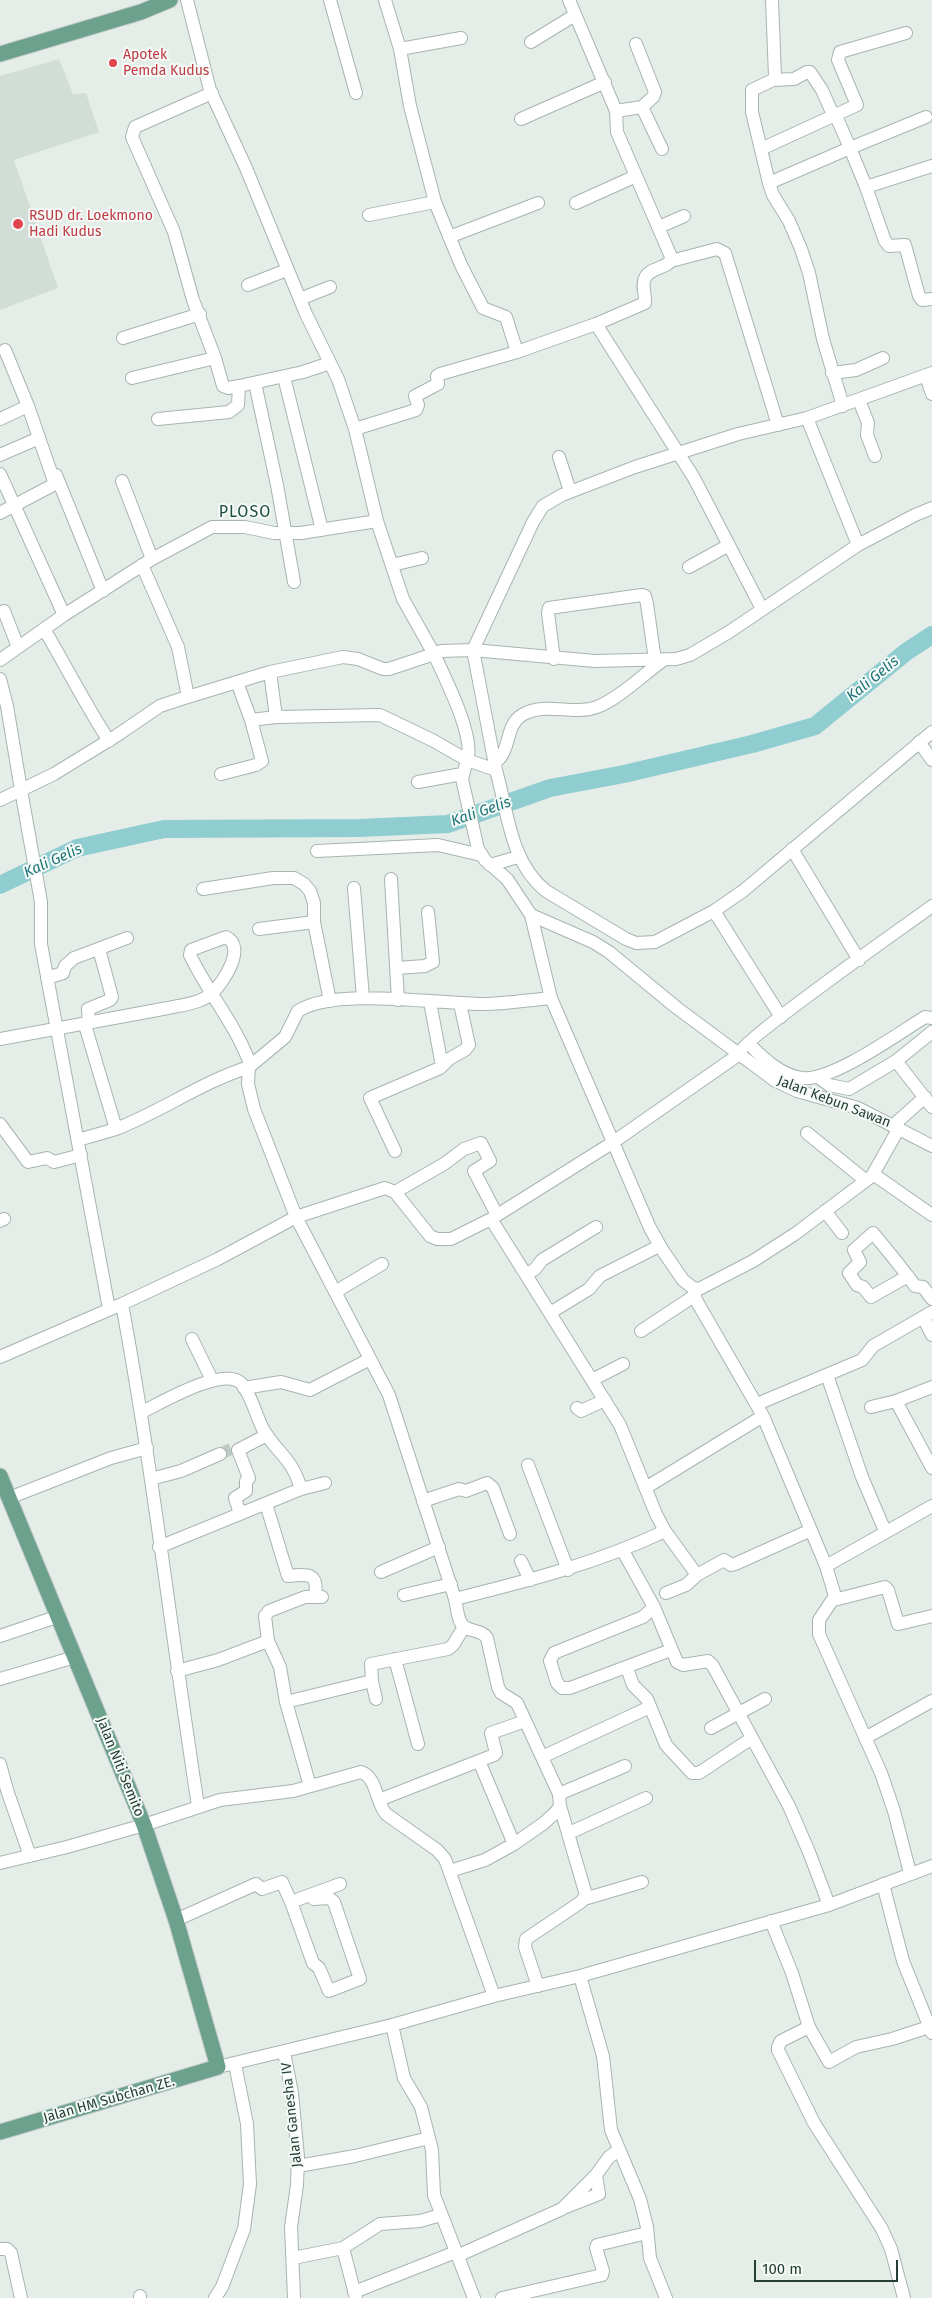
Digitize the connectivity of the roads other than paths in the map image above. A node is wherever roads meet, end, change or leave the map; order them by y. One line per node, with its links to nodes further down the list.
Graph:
1 (170, 0): 13 (main road)
2 (187, 0): 16 (street)
3 (330, 0): 17 (street)
4 (385, 0): 12 (street)
5 (569, 0): 7 (street)
6 (772, 0): 14 (street)
7 (575, 15): 10 (street); 15 (street)
8 (906, 33): 20 (street)
9 (461, 38): 12 (street)
10 (531, 42)
11 (636, 44): 18 (street)
12 (400, 49): 30 (street)
13 (0, 54)
14 (773, 80): 20 (street); 25 (street)
15 (605, 82): 19 (street); 22 (street)
16 (212, 93): 38 (street); 43 (street)
17 (356, 93)
18 (642, 107): 19 (street); 24 (street)
19 (616, 112): 27 (street)
20 (835, 116): 23 (street); 25 (street)
21 (926, 117): 23 (street)
22 (521, 119)
23 (850, 148): 28 (street); 29 (street)
24 (662, 149)
25 (761, 149): 28 (street)
26 (932, 166): 29 (street)
27 (636, 176): 32 (street); 35 (street)
28 (769, 183): 52 (street)
29 (866, 187): 41 (street)
30 (435, 202): 33 (street); 36 (street)
31 (538, 202): 36 (street)
32 (576, 203)
33 (370, 215)
34 (684, 216): 35 (street)
35 (659, 227): 37 (street)
36 (449, 237): 47 (street)
37 (671, 262): 44 (street); 65 (street)
38 (287, 270): 39 (street); 42 (street)
39 (248, 285)
40 (330, 287): 42 (street)
41 (932, 298)
42 (300, 299): 50 (street)
43 (200, 314): 45 (street); 48 (street)
44 (596, 324): 47 (street); 68 (street)
45 (122, 338)
46 (5, 350): 51 (street)
47 (517, 352): 66 (street)
48 (215, 358): 55 (street); 57 (street)
49 (883, 358): 52 (street)
50 (330, 363): 54 (street); 66 (street)
51 (5, 366): 60 (street)
52 (832, 373): 61 (street)
53 (929, 374): 58 (street); 59 (street)
54 (284, 377): 56 (street); 79 (street)
55 (132, 378)
56 (255, 383): 57 (street); 80 (street)
57 (238, 386): 64 (street)
58 (932, 394)
59 (859, 400): 61 (street); 70 (street)
60 (30, 406): 63 (street); 67 (street); 88 (street)
61 (843, 406): 62 (street)
62 (807, 418): 65 (street); 81 (street)
63 (0, 419)
64 (158, 419)
65 (778, 425): 68 (street)
66 (355, 429): 78 (street)
67 (39, 438): 69 (street); 75 (street)
68 (677, 453): 74 (street); 82 (street)
69 (0, 455)
70 (875, 456)
71 (559, 457): 74 (street)
72 (0, 474): 75 (street)
73 (122, 482): 84 (street)
74 (568, 487): 94 (street)
75 (14, 504): 77 (street); 91 (street)
76 (932, 508): 81 (street)
77 (0, 513)
78 (376, 521): 79 (street); 85 (street)
79 (322, 530): 80 (street)
80 (287, 533): 84 (street); 87 (street)
81 (858, 545): 89 (street)
82 (729, 546): 86 (street); 89 (street)
83 (422, 558): 85 (street)
84 (147, 562): 88 (street); 102 (street)
85 (392, 565): 95 (street)
86 (689, 567)
87 (294, 582)
88 (103, 591): 91 (street)
89 (762, 609): 98 (street)
90 (4, 611): 93 (street)
91 (64, 615): 92 (street)
92 (44, 629): 93 (street); 107 (street)
93 (18, 647): 97 (street)
94 (473, 650): 95 (street); 96 (street); 111 (street)
95 (434, 654): 99 (street); 109 (street)
96 (554, 659): 98 (street); 98 (street)
97 (0, 660)
98 (658, 661): 111 (street)
99 (270, 672): 101 (street); 104 (street)
100 (0, 679): 103 (street)
101 (238, 682): 102 (street); 105 (street)
102 (188, 697): 107 (street)
103 (4, 708): 115 (street)
104 (276, 716): 105 (street); 109 (street)
105 (251, 720): 112 (street)
106 (932, 732): 108 (street)
107 (108, 741): 115 (street)
108 (919, 742): 110 (street); 117 (street)
109 (467, 760): 111 (street); 113 (street)
110 (932, 760)
111 (496, 769): 119 (street)
112 (221, 774)
113 (462, 774): 114 (street); 120 (street)
114 (418, 782)
115 (21, 790): 116 (street); 135 (street)
116 (0, 800)
117 (792, 849): 126 (street); 133 (street)
118 (317, 851): 120 (street)
119 (516, 851): 121 (street); 126 (street)
120 (479, 852): 121 (street)
121 (490, 865): 128 (street)
122 (391, 879): 134 (street)
123 (354, 888): 136 (street)
124 (203, 889): 129 (street)
125 (932, 906): 133 (street)
126 (714, 911): 142 (street)
127 (428, 912): 134 (street)
128 (531, 915): 137 (street); 148 (street)
129 (314, 922): 130 (street); 139 (street)
130 (260, 929)
131 (127, 938): 132 (street)
132 (99, 949): 135 (street); 144 (street)
133 (859, 960): 142 (street)
134 (398, 968): 138 (street)
135 (47, 978): 145 (street)
136 (363, 998): 138 (street); 139 (street)
137 (551, 998): 141 (street); 159 (street)
138 (398, 1000): 140 (street)
139 (330, 1001): 150 (street)
140 (430, 1002): 141 (street); 151 (street)
141 (460, 1004): 151 (street)
142 (781, 1017): 148 (street)
143 (932, 1018): 152 (street)
144 (87, 1024): 145 (street); 150 (street); 156 (street)
145 (56, 1028): 147 (street); 158 (street)
146 (932, 1032): 149 (street)
147 (0, 1039)
148 (743, 1049): 152 (street); 154 (street, Jalan Kebun Sawan); 159 (street)
149 (896, 1061): 152 (street); 153 (street)
150 (250, 1066): 156 (street); 168 (street)
151 (442, 1066): 161 (street)
152 (818, 1077)
153 (928, 1102): 154 (street)
154 (900, 1123): 160 (street, Jalan Kebun Sawan); 163 (street)
155 (0, 1125): 162 (street)
156 (116, 1128): 158 (street)
157 (807, 1133): 163 (street)
158 (78, 1140): 162 (street)
159 (612, 1143): 167 (street); 171 (street)
160 (932, 1146)
161 (394, 1152)
162 (82, 1155): 179 (street)
163 (868, 1178): 165 (street); 166 (street)
164 (395, 1192): 167 (street); 167 (street); 168 (street)
165 (825, 1211): 170 (street); 176 (street)
166 (932, 1215)
167 (494, 1217): 173 (street)
168 (296, 1218): 175 (street); 178 (street)
169 (596, 1227): 173 (street)
170 (842, 1233)
171 (659, 1246): 176 (street); 180 (street)
172 (382, 1264): 175 (street)
173 (526, 1275): 180 (street)
174 (908, 1276): 174 (street); 177 (street)
175 (335, 1292): 186 (street)
176 (694, 1292): 182 (street); 195 (street)
177 (932, 1299)
178 (122, 1304): 179 (street); 198 (street)
179 (109, 1309): 185 (street)
180 (550, 1313): 190 (street)
181 (927, 1314): 183 (street); 188 (street)
182 (641, 1331)
183 (932, 1335)
184 (192, 1339): 189 (street)
185 (0, 1357)
186 (370, 1359): 192 (street); 211 (street)
187 (623, 1364): 190 (street)
188 (827, 1375): 195 (street); 217 (street)
189 (212, 1380): 192 (street); 198 (street)
190 (592, 1380): 193 (street)
191 (932, 1387): 194 (street)
192 (244, 1388): 200 (street)
193 (605, 1400): 197 (street); 208 (street)
194 (896, 1401): 196 (street); 204 (street)
195 (757, 1404): 199 (street)
196 (871, 1407)
197 (577, 1408)
198 (142, 1412): 201 (street)
199 (763, 1416): 208 (street); 215 (street)
200 (266, 1435): 209 (street); 214 (street)
201 (147, 1448): 206 (street); 210 (street)
202 (220, 1454): 206 (street)
203 (528, 1465): 224 (street)
204 (932, 1468)
205 (0, 1476): 210 (main road, Jalan Niti Semito)
206 (151, 1480): 219 (street)
207 (325, 1483): 209 (street)
208 (647, 1486): 216 (street)
209 (301, 1489): 212 (street)
210 (9, 1498): 234 (main road, Jalan Niti Semito)
211 (423, 1501): 218 (street); 220 (street)
212 (266, 1504): 214 (street); 238 (street)
213 (932, 1506): 217 (street)
214 (240, 1514): 219 (street)
215 (811, 1530): 223 (street); 226 (street)
216 (665, 1531): 221 (street); 226 (street)
217 (885, 1531): 223 (street)
218 (510, 1534)
219 (159, 1547): 243 (street)
220 (439, 1547): 225 (street); 228 (street)
221 (623, 1551): 224 (street); 233 (street)
222 (521, 1561): 227 (street)
223 (826, 1566): 232 (street)
224 (568, 1570): 227 (street)
225 (380, 1572)
226 (697, 1575): 229 (street)
227 (530, 1580): 231 (street)
228 (451, 1584): 230 (street); 231 (street)
229 (666, 1593)
230 (404, 1595)
231 (455, 1599): 236 (street)
232 (834, 1600): 235 (street); 255 (street)
233 (654, 1607): 239 (street); 242 (street)
234 (59, 1616): 237 (street); 240 (main road, Jalan Niti Semito)
235 (932, 1616)
236 (464, 1627): 241 (street); 252 (street)
237 (0, 1636)
238 (268, 1641): 243 (street); 249 (street)
239 (671, 1650): 242 (street); 251 (street)
240 (75, 1657): 244 (street); 267 (main road, Jalan Niti Semito)
241 (395, 1659): 245 (street); 256 (street)
242 (626, 1668): 250 (street)
243 (177, 1671): 266 (street)
244 (0, 1679)
245 (372, 1681): 247 (street); 249 (street)
246 (766, 1699): 251 (street)
247 (376, 1700)
248 (932, 1701): 255 (street)
249 (286, 1702): 261 (street)
250 (650, 1707): 254 (street); 257 (street)
251 (739, 1713): 253 (street); 254 (street)
252 (525, 1721): 257 (street); 258 (street)
253 (711, 1728)
254 (752, 1738): 281 (street)
255 (865, 1738): 274 (street)
256 (418, 1744)
257 (542, 1757): 265 (street)
258 (479, 1761): 264 (street); 269 (street)
259 (0, 1764): 262 (street)
260 (625, 1766): 265 (street)
261 (310, 1786): 264 (street); 266 (street)
262 (3, 1791): 270 (street)
263 (646, 1798): 268 (street)
264 (379, 1800): 273 (street)
265 (559, 1800): 268 (street); 269 (street)
266 (198, 1806): 267 (street)
267 (144, 1825): 270 (street); 282 (main road, Jalan Niti Semito)
268 (569, 1833): 279 (street)
269 (514, 1844): 273 (street)
270 (30, 1856): 271 (street)
271 (0, 1863)
272 (932, 1866): 274 (street)
273 (450, 1871): 286 (street)
274 (910, 1873): 277 (street)
275 (642, 1882): 279 (street)
276 (340, 1884): 278 (street)
277 (883, 1884): 281 (street); 289 (street)
278 (313, 1894): 280 (street); 280 (street)
279 (584, 1899): 285 (street)
280 (292, 1902): 282 (street)
281 (829, 1905): 283 (street)
282 (176, 1920): 292 (main road, Jalan Niti Semito)
283 (771, 1921): 284 (street); 288 (street)
284 (580, 1976): 285 (street); 295 (street)
285 (538, 1986): 286 (street)
286 (494, 1996): 287 (street)
287 (392, 2025): 290 (street); 294 (street)
288 (809, 2027): 289 (street); 311 (street)
289 (931, 2030)
290 (284, 2052): 291 (street); 296 (street, Jalan Ganesha IV)
291 (235, 2064): 292 (street); 305 (street)
292 (218, 2067): 293 (main road, Jalan HM Subchan ZE.)
293 (0, 2132)
294 (429, 2138): 296 (street); 297 (street)
295 (619, 2150): 298 (street); 301 (street)
296 (298, 2166): 302 (street, Jalan Ganesha IV)
297 (441, 2215): 299 (street); 301 (street)
298 (647, 2233): 304 (street); 310 (street)
299 (343, 2248): 302 (street); 303 (street)
300 (0, 2249): 306 (street)
301 (457, 2254): 303 (street); 308 (street)
302 (293, 2258): 307 (street, Jalan Ganesha IV)
303 (355, 2295)
304 (521, 2296): 309 (street)
305 (218, 2297)
306 (21, 2298)
307 (294, 2298)
308 (474, 2298)
309 (502, 2298)
310 (666, 2298)
311 (904, 2298)

